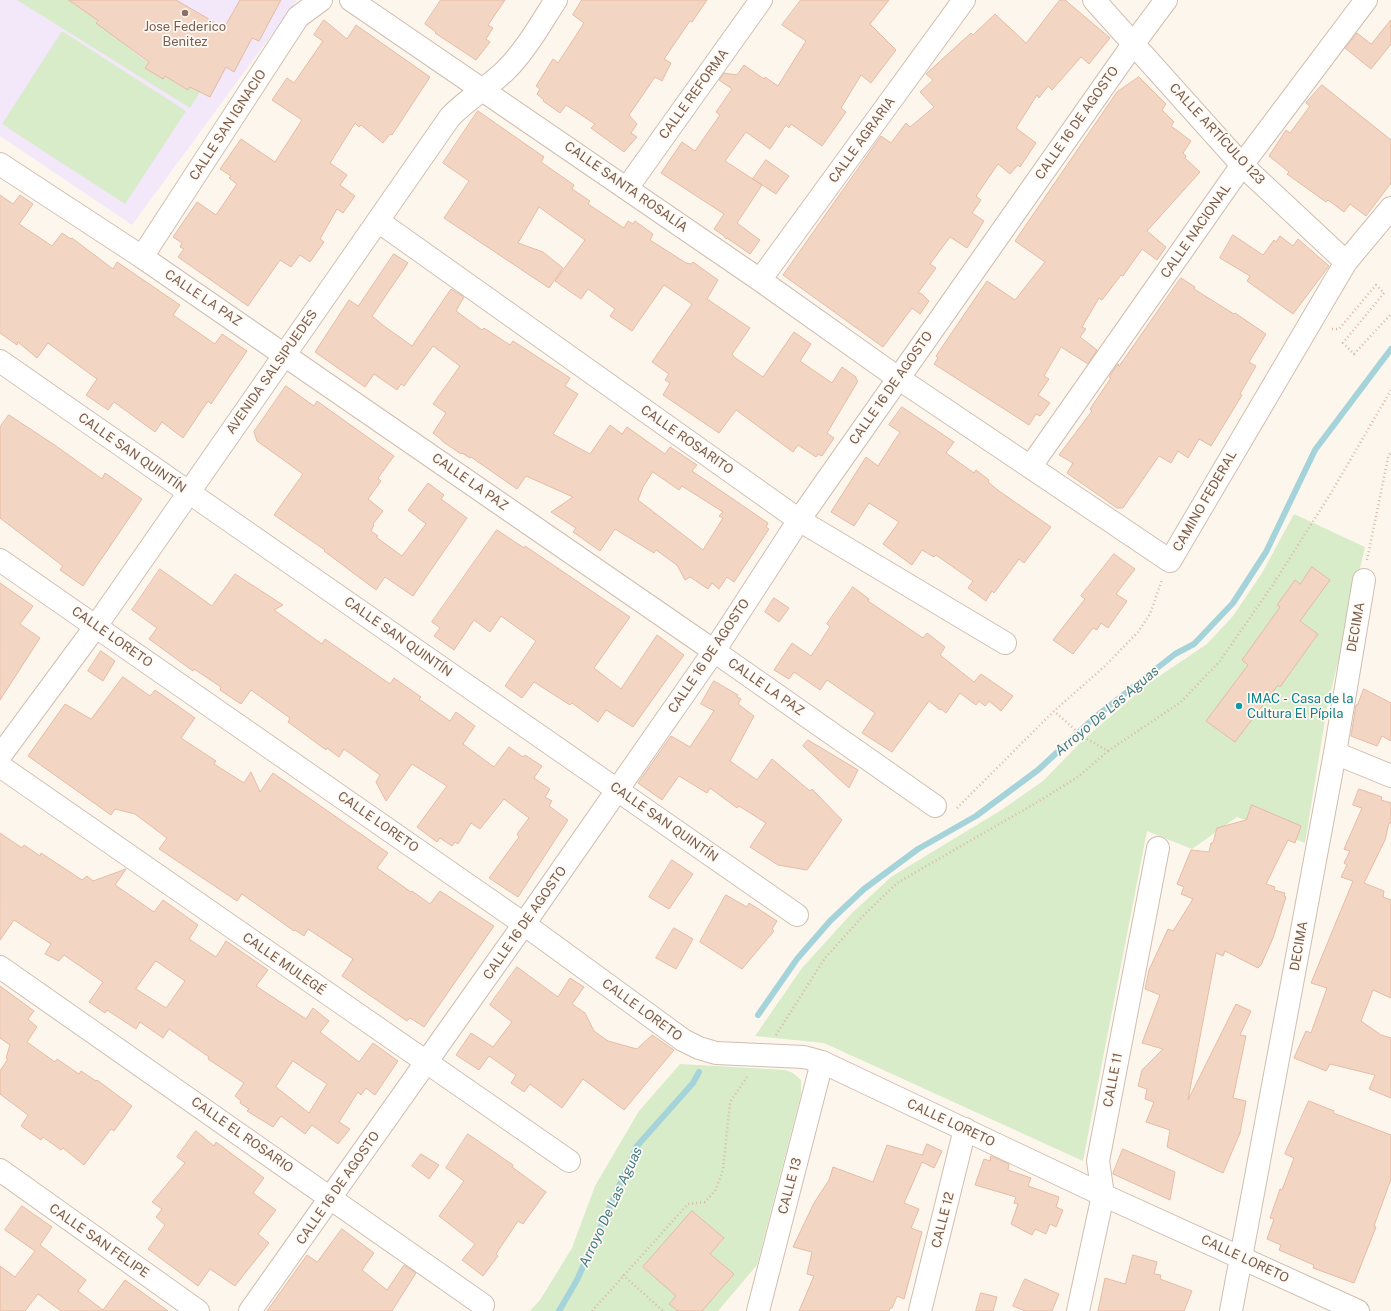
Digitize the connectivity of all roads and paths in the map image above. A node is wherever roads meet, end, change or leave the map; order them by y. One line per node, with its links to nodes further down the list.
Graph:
1 (322, 0): 16 (street, CALLE SAN IGNACIO)
2 (351, 0): 10 (street, CALLE SANTA ROSALÍA)
3 (556, 0): 10 (street, AVENIDA SALSIPUEDES)
4 (761, 0): 13 (street, CALLE REFORMA)
5 (964, 0): 18 (street, CALLE AGRARIA)
6 (1094, 0): 9 (street, CALLE ARTÍCULO 123)
7 (1166, 0): 9 (street, CALLE 16 DE AGOSTO)
8 (1366, 0): 12 (street, CALLE NACIONAL)
9 (1134, 43): 12 (street, CALLE ARTÍCULO 123); 23 (street, CALLE 16 DE AGOSTO)
10 (483, 89): 13 (street, CALLE SANTA ROSALÍA); 15 (street, AVENIDA SALSIPUEDES)
11 (0, 164): 16 (street, CALLE LA PAZ)
12 (1242, 165): 17 (street, CALLE ARTÍCULO 123); 26 (street, CALLE NACIONAL)
13 (626, 188): 18 (street, CALLE SANTA ROSALÍA)
14 (1391, 208): 17 (street, CAMINO FEDERAL)
15 (378, 221): 21 (street, AVENIDA SALSIPUEDES); 28 (street, CALLE ROSARITO)
16 (142, 257): 21 (street, CALLE LA PAZ)
17 (1346, 262): 20 (street, CAMINO FEDERAL)
18 (760, 280): 23 (street, CALLE SANTA ROSALÍA)
19 (1391, 314): 20 (path)
20 (1312, 318): 30 (street, CAMINO FEDERAL)
21 (284, 354): 27 (street, AVENIDA SALSIPUEDES); 34 (street, CALLE LA PAZ)
22 (0, 361): 27 (street, CALLE SAN QUINTÍN)
23 (898, 378): 26 (street, CAMINO FEDERAL); 28 (street, CALLE 16 DE AGOSTO)
24 (1391, 390): 36 (path)
25 (1391, 451): 31 (path)
26 (1031, 466): 30 (street, CAMINO FEDERAL)
27 (188, 491): 32 (street, AVENIDA SALSIPUEDES); 41 (street, CALLE SAN QUINTÍN)
28 (799, 520): 33 (street, CALLE ROSARITO); 34 (street, CALLE 16 DE AGOSTO)
29 (0, 560): 32 (street, CALLE LORETO)
30 (1170, 561): 35 (path)
31 (1364, 580): 37 (street, DECIMA)
32 (96, 626): 38 (street, AVENIDA SALSIPUEDES); 45 (street, CALLE LORETO)
33 (1005, 644)
34 (714, 651): 41 (street, CALLE 16 DE AGOSTO); 42 (street, CALLE LA PAZ)
35 (1054, 711): 36 (path); 42 (path)
36 (1108, 751): 47 (path)
37 (1335, 753): 40 (street); 55 (street, DECIMA)
38 (0, 756)
39 (0, 766): 49 (street, CALLE MULEGÉ)
40 (1391, 776)
41 (617, 789): 44 (street, CALLE SAN QUINTÍN); 45 (street, CALLE 16 DE AGOSTO)
42 (935, 806)
43 (1158, 848): 53 (street, CALLE 11)
44 (797, 915)
45 (524, 924): 47 (street, CALLE LORETO); 49 (street, CALLE 16 DE AGOSTO)
46 (0, 967): 54 (street, CALLE EL ROSARIO)
47 (763, 1055): 48 (street, CALLE LORETO); 56 (path)
48 (822, 1062): 50 (street, CALLE LORETO); 62 (street, CALLE 13)
49 (426, 1063): 51 (street, CALLE MULEGÉ); 54 (street, CALLE 16 DE AGOSTO)
50 (965, 1129): 53 (street, CALLE LORETO); 63 (street, CALLE 12)
51 (569, 1161)
52 (0, 1170): 58 (street, CALLE SAN FELIPE)
53 (1103, 1195): 55 (street, CALLE LORETO); 64 (street, CALLE 11)
54 (332, 1198): 57 (street, CALLE EL ROSARIO); 59 (street, CALLE 16 DE AGOSTO)
55 (1242, 1257): 65 (street, DECIMA); 66 (street, CALLE LORETO)
56 (623, 1275): 60 (path); 61 (path)
57 (483, 1306)
58 (198, 1311)
59 (250, 1311)
60 (592, 1311)
61 (663, 1311)
62 (758, 1311)
63 (920, 1311)
64 (1078, 1311)
65 (1231, 1311)
66 (1358, 1311)

